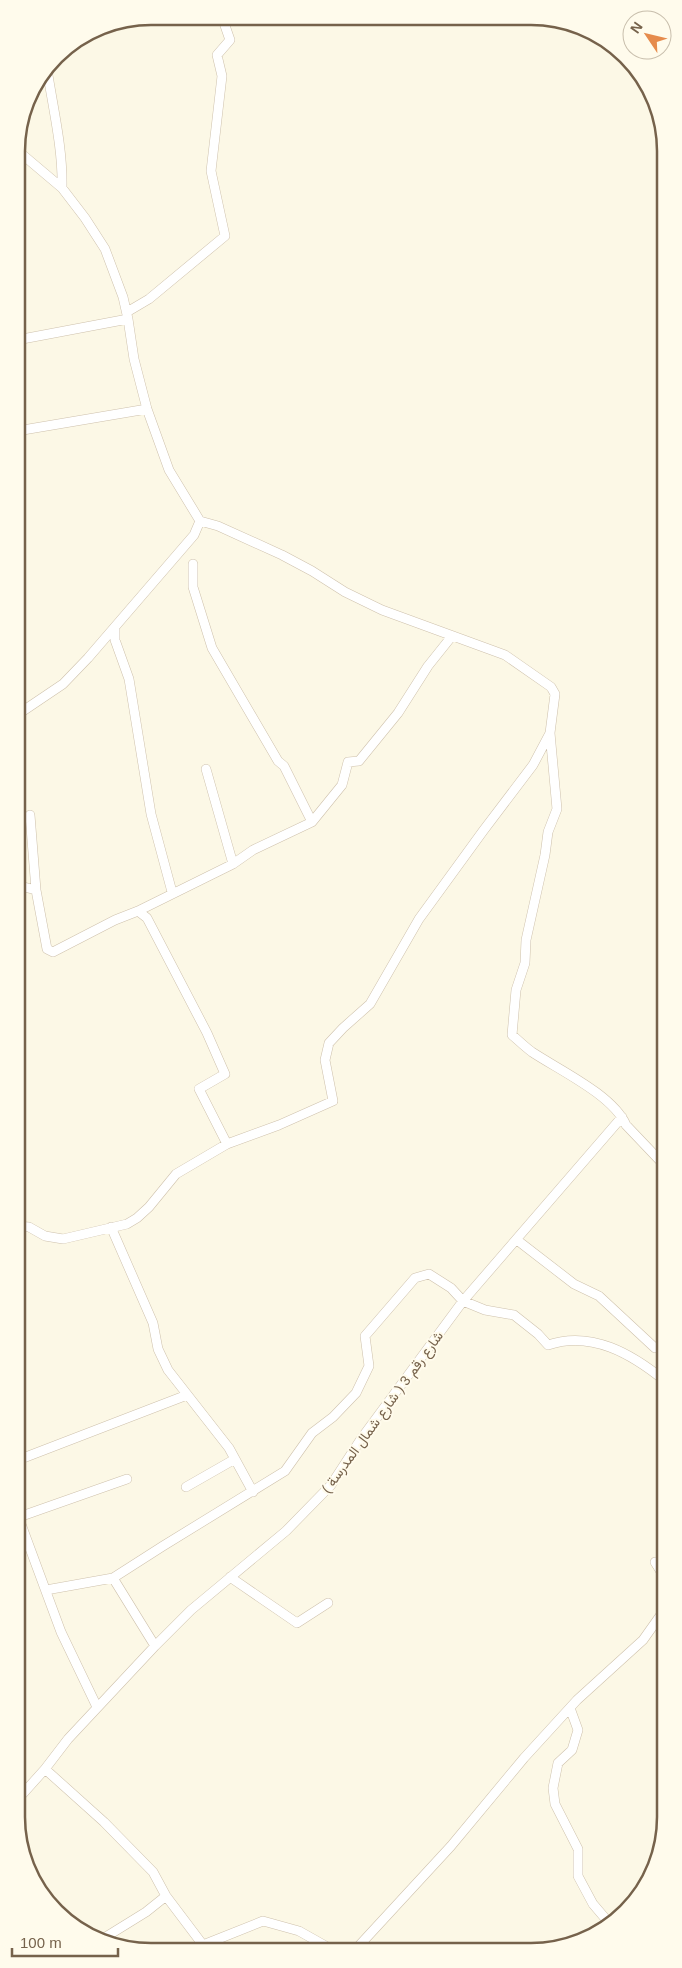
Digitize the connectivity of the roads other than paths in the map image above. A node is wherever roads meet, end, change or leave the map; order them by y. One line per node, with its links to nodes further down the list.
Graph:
1 (225, 25): 5 (street)
2 (48, 78): 4 (street)
3 (25, 157): 4 (street)
4 (62, 188): 5 (street)
5 (128, 315): 6 (street); 7 (street)
6 (25, 338)
7 (147, 409): 8 (street); 9 (street)
8 (25, 430)
9 (200, 521): 11 (street); 12 (street)
10 (193, 564): 17 (street)
11 (115, 627): 13 (street); 21 (street)
12 (452, 636): 14 (street); 17 (street)
13 (25, 709)
14 (550, 733): 23 (street); 24 (street)
15 (206, 769): 18 (street)
16 (30, 815): 20 (street)
17 (312, 822): 18 (street)
18 (233, 864): 21 (street)
19 (25, 887): 20 (street)
20 (36, 890): 22 (street)
21 (172, 892): 22 (street)
22 (138, 911): 24 (street)
23 (622, 1117): 25 (street); 28 (street, شارع رقم 3 ( شارع شمال المدرسة ))
24 (226, 1144): 27 (street)
25 (657, 1159)
26 (25, 1227): 27 (street)
27 (111, 1227): 32 (street)
28 (517, 1240): 29 (street, شارع رقم 3 ( شارع شمال المدرسة )); 30 (street)
29 (463, 1301): 31 (street); 37 (street); 42 (street, شارع رقم 3 ( شارع شمال المدرسة ))
30 (655, 1348)
31 (657, 1375)
32 (187, 1395): 33 (street); 34 (street)
33 (25, 1457)
34 (235, 1459): 36 (street); 37 (street)
35 (127, 1479): 38 (street)
36 (186, 1488)
37 (253, 1492): 43 (street)
38 (25, 1515)
39 (25, 1533): 44 (street)
40 (655, 1562): 41 (street)
41 (657, 1565)
42 (230, 1576): 45 (street); 47 (street, شارع رقم 3 ( شارع شمال المدرسة ))
43 (113, 1578): 44 (street); 47 (street)
44 (46, 1590): 48 (street)
45 (328, 1603)
46 (657, 1620): 49 (street)
47 (155, 1646): 48 (street, شارع رقم 3 ( شارع شمال المدرسة ))
48 (97, 1707): 50 (street, شارع رقم 3 ( شارع شمال المدرسة ))
49 (570, 1708): 53 (street); 58 (street)
50 (45, 1769): 51 (street, شارع رقم 3 ( شارع شمال المدرسة )); 52 (street)
51 (25, 1791)
52 (166, 1896): 54 (street); 55 (street)
53 (605, 1919)
54 (109, 1935)
55 (202, 1943)
56 (214, 1943): 57 (street)
57 (321, 1943)
58 (362, 1943)

